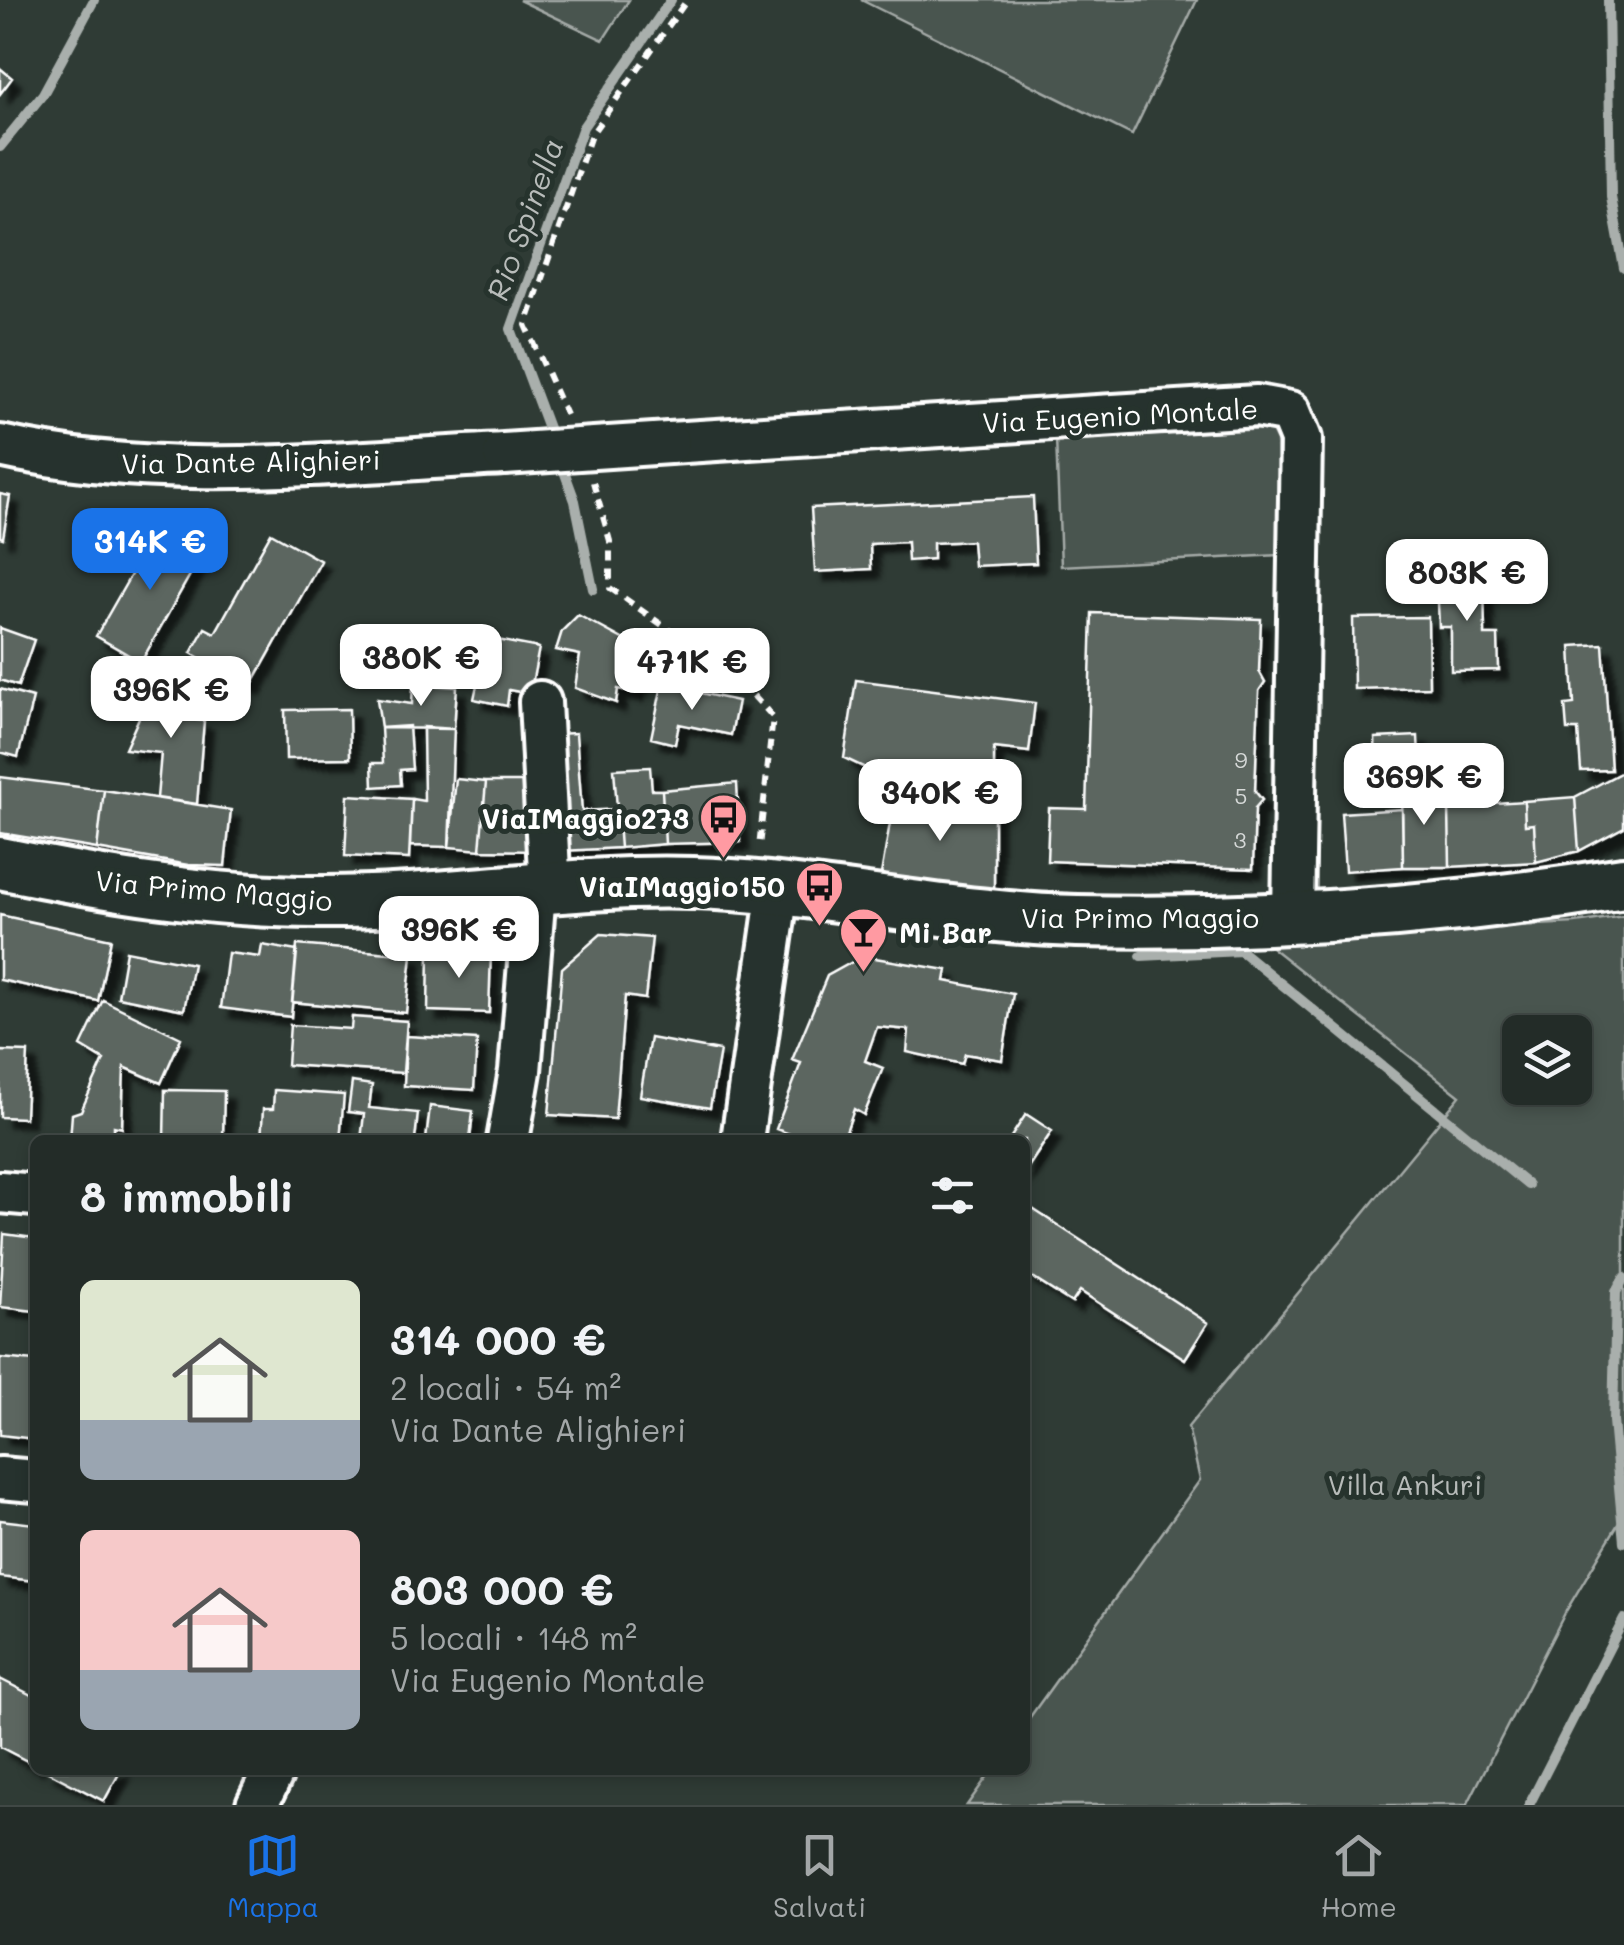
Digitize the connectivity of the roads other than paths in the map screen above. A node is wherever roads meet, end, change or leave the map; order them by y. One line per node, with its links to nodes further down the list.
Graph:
1 (0, 446): 2 (street, Via Dante Alighieri)
2 (504, 454): 8 (street, Via Eugenio Montale, bridge)
3 (540, 702): 7 (street)
4 (0, 863): 7 (main road, Via Primo Maggio)
5 (1624, 883): 8 (main road, Via Primo Maggio)
6 (778, 890): 7 (main road, Via Primo Maggio); 8 (main road, Via Primo Maggio); 10 (street)
7 (543, 891): 9 (street)
8 (1292, 916)
9 (509, 1135)
10 (743, 1135)
11 (0, 1192): 12 (street)
12 (30, 1195)
13 (0, 1478): 14 (street)
14 (30, 1481)
15 (271, 1775): 16 (street)
16 (256, 1805)

